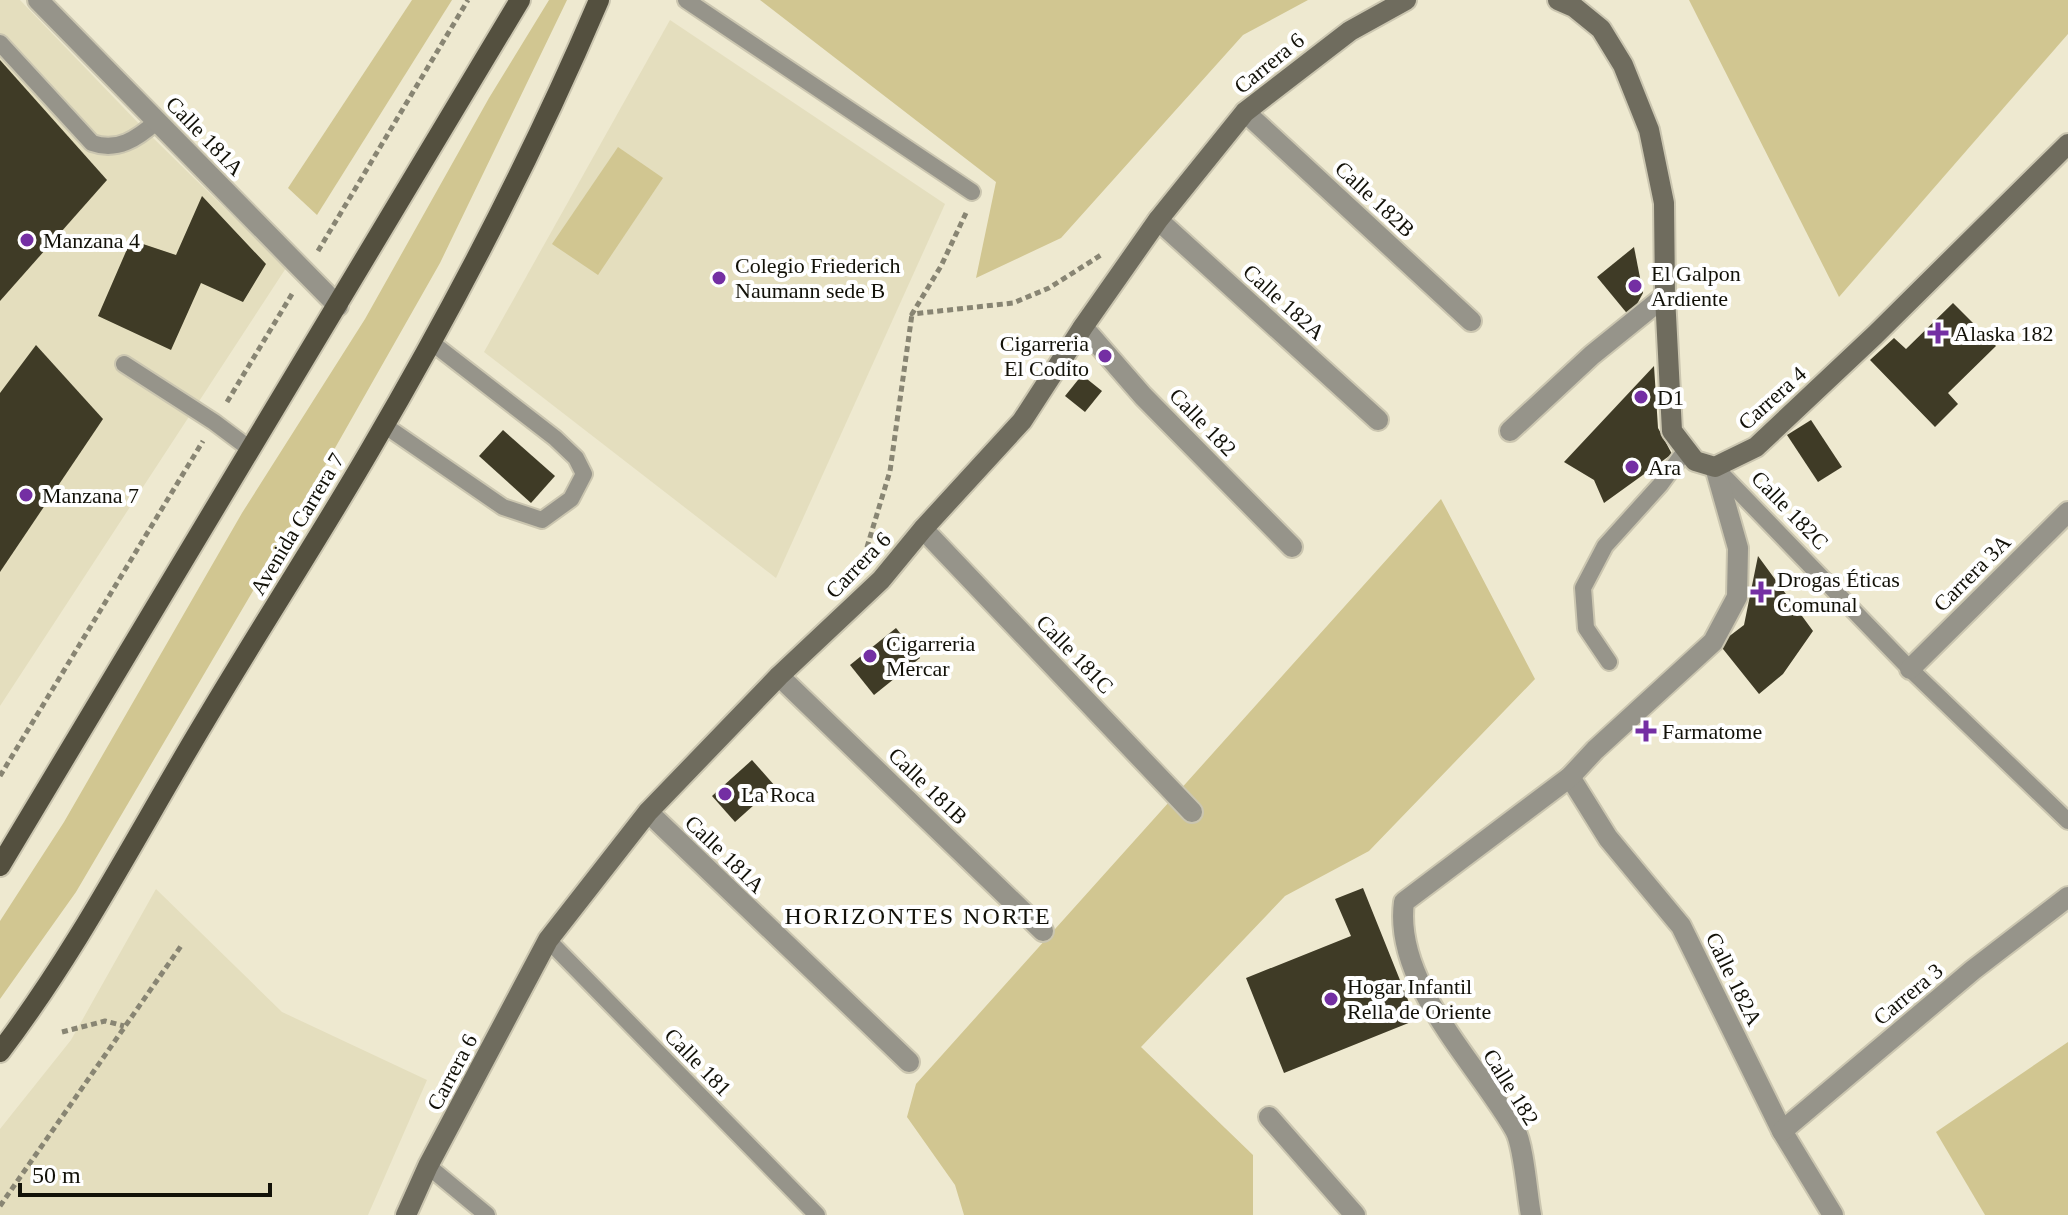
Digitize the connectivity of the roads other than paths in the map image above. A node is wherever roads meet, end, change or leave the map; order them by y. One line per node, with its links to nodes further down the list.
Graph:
1 (38, 0): 9 (street, Calle 181A)
2 (520, 0): 14 (main road)
3 (599, 0): 17 (main road, Avenida Carrera 7)
4 (686, 0): 11 (lane)
5 (1406, 0): 8 (street, Carrera 6)
6 (1558, 0): 13 (street)
7 (0, 43): 9 (lane)
8 (1245, 112): 12 (street, Carrera 6); 15 (street, Calle 182B)
9 (157, 121): 14 (street, Calle 181A)
10 (2068, 144): 24 (street, Carrera 4)
11 (972, 192)
12 (1158, 220): 16 (street, Carrera 6); 19 (street, Calle 182A)
13 (1665, 296): 21 (street); 23 (street)
14 (338, 306): 22 (main road)
15 (1471, 321)
16 (1083, 327): 26 (street, Carrera 6); 27 (street, Calle 182)
17 (431, 342): 20 (main road, Avenida Carrera 7); 20 (lane)
18 (124, 364): 22 (lane)
19 (1378, 420)
20 (384, 425): 39 (main road, Avenida Carrera 7)
21 (1510, 431)
22 (250, 449): 35 (main road)
23 (1685, 451): 24 (street, Calle 182C); 28 (lane)
24 (1715, 467): 29 (lane, Calle 182C); 31 (street)
25 (2068, 512): 29 (street, Carrera 3A)
26 (923, 529): 30 (street, Carrera 6); 33 (street, Calle 181C)
27 (1292, 547)
28 (1609, 662)
29 (1910, 669): 34 (lane, Calle 182C)
30 (779, 676): 32 (street, Carrera 6); 37 (street, Calle 181B)
31 (1570, 777): 42 (street, Calle 182A); 48 (street, Calle 182)
32 (648, 812): 38 (street, Carrera 6); 40 (street, Calle 181A)
33 (1192, 812)
34 (2068, 821)
35 (0, 866)
36 (2068, 897): 42 (street, Carrera 3)
37 (1043, 931)
38 (548, 940): 43 (street, Carrera 6); 46 (lane, Calle 181)
39 (0, 1052)
40 (909, 1062)
41 (1269, 1117): 47 (street)
42 (1782, 1131): 49 (street, Calle 182A)
43 (428, 1166): 44 (street, Carrera 6); 45 (lane)
44 (406, 1215)
45 (487, 1215)
46 (817, 1215)
47 (1355, 1215)
48 (1531, 1215)
49 (1833, 1215)

